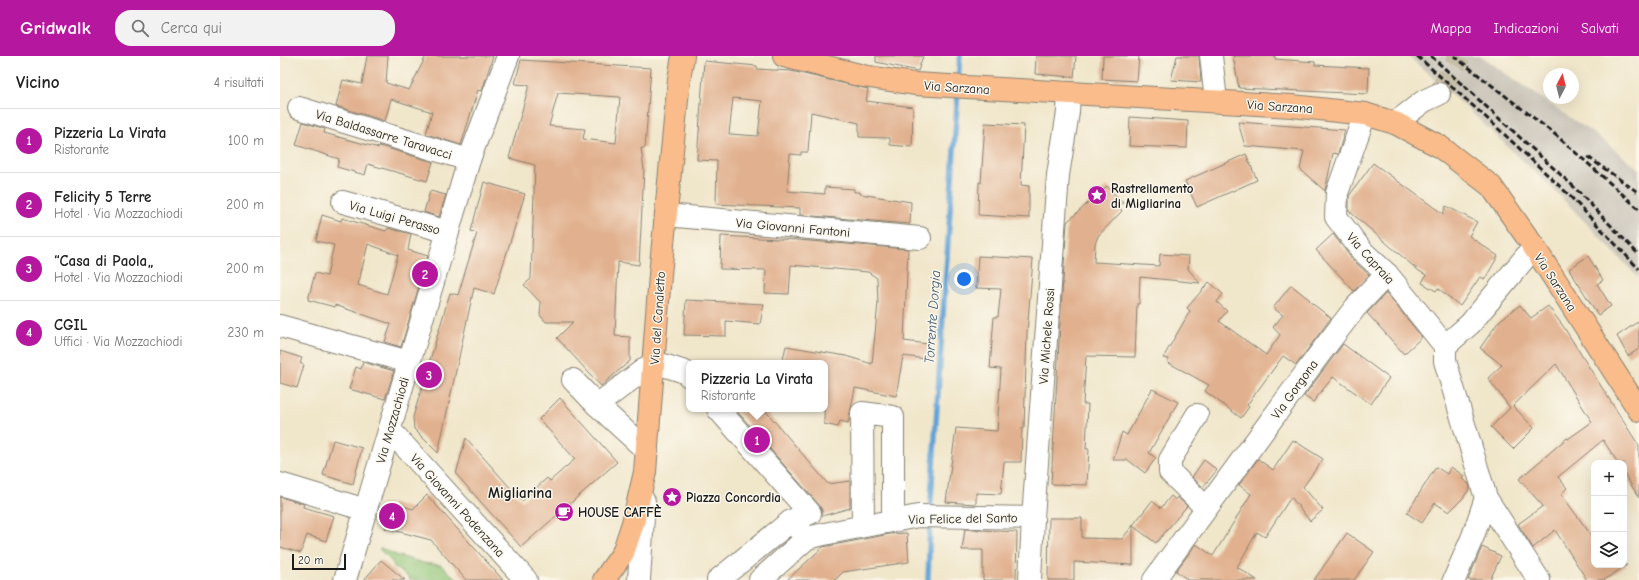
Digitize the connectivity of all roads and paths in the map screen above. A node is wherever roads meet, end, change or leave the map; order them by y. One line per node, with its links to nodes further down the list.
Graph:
1 (508, 56): 11 (street, Via Mozzachiodi)
2 (683, 56): 13 (main road, Via del Canaletto)
3 (784, 56): 5 (main road, Via Sarzana)
4 (1212, 56): 7 (street)
5 (1069, 93): 7 (main road, Via Sarzana); 34 (street, Via Michele Rossi)
6 (1439, 94): 10 (street)
7 (1216, 101): 9 (main road, Via Sarzana)
8 (298, 108): 11 (street, Via Baldassarre Taravacci)
9 (1365, 114): 10 (main road, Via Sarzana); 17 (street, Via Capraia)
10 (1395, 123): 16 (main road, Via Sarzana)
11 (469, 160): 14 (street, Via Mozzachiodi)
12 (343, 202): 14 (street, Via Luigi Perasso)
13 (666, 215): 15 (street, Via Giovanni Fantoni); 21 (main road, Via del Canaletto)
14 (448, 232): 20 (street, Via Mozzachiodi)
15 (920, 238)
16 (1534, 247): 19 (street); 25 (main road, Via Sarzana)
17 (1387, 274): 19 (street, Via Capraia); 32 (street, Via Gorgona)
18 (280, 326): 20 (street)
19 (1445, 346): 31 (street)
20 (409, 362): 28 (street, Via Mozzachiodi)
21 (654, 362): 22 (street); 24 (street); 29 (main road, Via del Canaletto)
22 (686, 373)
23 (573, 380): 24 (street)
24 (597, 405): 29 (street)
25 (1639, 410)
26 (721, 412): 36 (street)
27 (1198, 415): 32 (street)
28 (390, 430): 33 (street, Via Mozzachiodi); 41 (street, Via Giovanni Podenzana)
29 (646, 462): 42 (main road); 43 (street, Via del Canaletto)
30 (280, 484): 33 (street)
31 (1486, 498): 47 (street); 48 (street)
32 (1206, 508): 46 (street, Via Gorgona)
33 (366, 510): 40 (street, Via Mozzachiodi)
34 (1033, 518): 35 (street, Via Felice del Santo); 45 (street, Via Michele Rossi)
35 (893, 520): 37 (street, Via Felice del Santo); 37 (street, Via Felice del Santo)
36 (791, 521): 38 (street); 44 (street)
37 (863, 526): 38 (street, Via Felice del Santo)
38 (807, 538): 39 (street)
39 (762, 579)
40 (345, 580)
41 (526, 580)
42 (604, 580)
43 (639, 580)
44 (718, 580)
45 (1030, 580)
46 (1154, 580)
47 (1454, 580)
48 (1539, 580)

